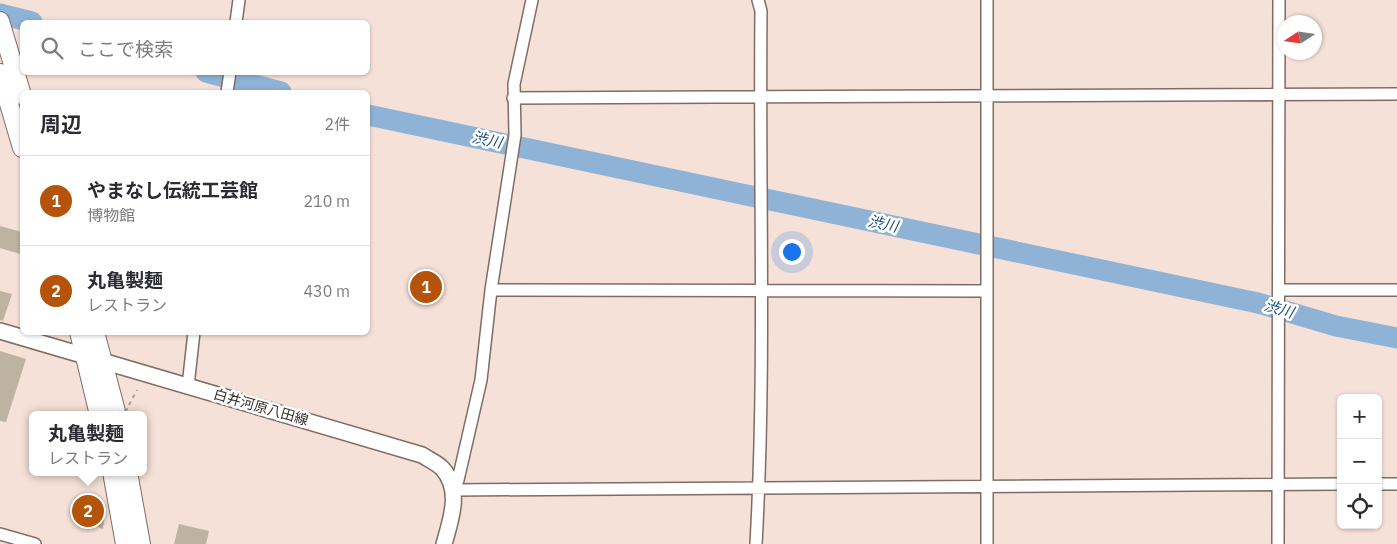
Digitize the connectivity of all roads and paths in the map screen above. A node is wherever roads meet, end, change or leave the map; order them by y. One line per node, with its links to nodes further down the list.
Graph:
1 (239, 0): 6 (street)
2 (532, 0): 15 (street)
3 (758, 0): 14 (street)
4 (987, 0): 16 (street)
5 (1279, 0): 12 (street)
6 (236, 20)
7 (0, 22): 10 (highway)
8 (0, 73): 17 (highway)
9 (230, 75): 11 (street)
10 (20, 90)
11 (228, 90)
12 (1279, 94): 13 (street); 16 (street); 22 (street)
13 (1397, 94)
14 (760, 97): 15 (street); 16 (street); 19 (street)
15 (513, 98): 18 (street)
16 (987, 98): 21 (street)
17 (20, 141)
18 (491, 290): 19 (street); 42 (street)
19 (761, 290): 21 (street); 41 (street)
20 (1397, 290): 22 (street)
21 (987, 291): 40 (street)
22 (1279, 295): 36 (street)
23 (0, 331): 27 (main road, 白井河原八田線)
24 (80, 335): 27 (highway)
25 (96, 335): 28 (highway)
26 (194, 335): 29 (street)
27 (86, 357): 28 (main road, 白井河原八田線); 31 (highway)
28 (104, 362): 29 (main road, 白井河原八田線); 32 (highway)
29 (188, 386): 42 (main road, 白井河原八田線)
30 (137, 390): 33 (path)
31 (99, 411)
32 (122, 411)
33 (123, 411)
34 (113, 476): 45 (highway)
35 (129, 476): 46 (highway)
36 (1279, 484): 37 (street); 40 (street); 50 (street)
37 (1337, 484)
38 (1382, 484): 39 (street)
39 (1397, 484)
40 (987, 485): 41 (street); 49 (street)
41 (759, 488): 42 (street); 48 (street)
42 (453, 490): 47 (main road)
43 (0, 534): 44 (street)
44 (35, 544)
45 (125, 544)
46 (141, 544)
47 (444, 544)
48 (756, 544)
49 (987, 544)
50 (1278, 544)

